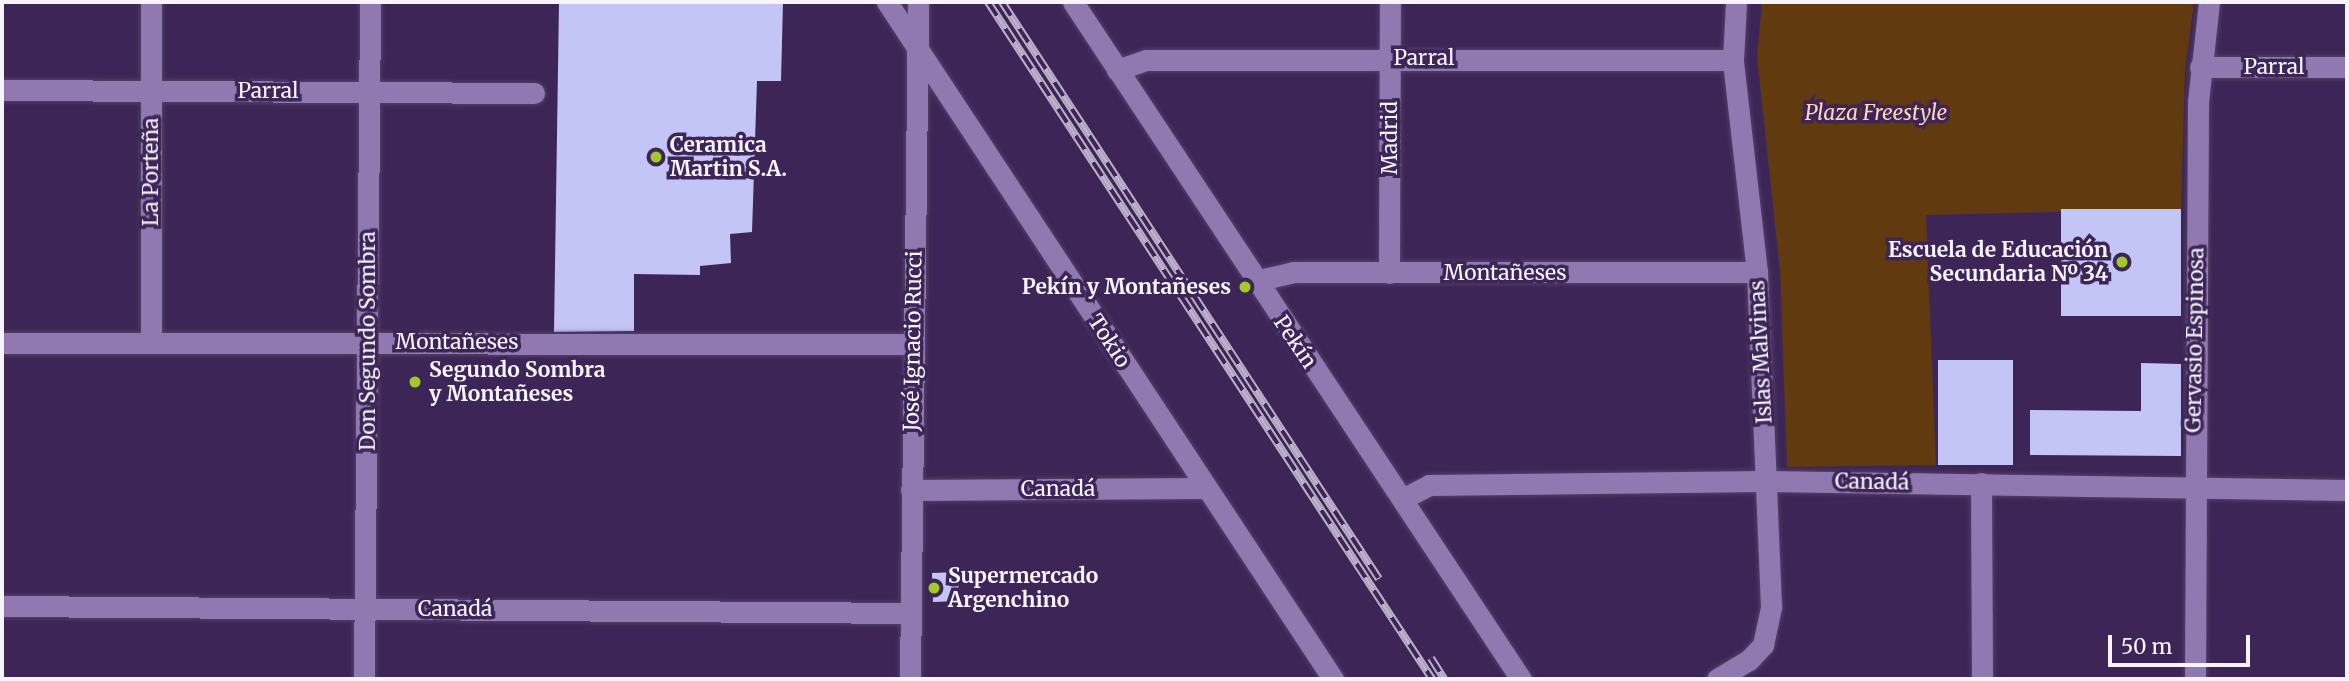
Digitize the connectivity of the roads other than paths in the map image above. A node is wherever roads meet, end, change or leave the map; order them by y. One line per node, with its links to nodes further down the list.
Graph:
1 (151, 2): 16 (street, La Porteña)
2 (370, 2): 17 (street, Don Segundo Sombra)
3 (887, 2): 9 (street, Tokio)
4 (918, 2): 9 (street, José Ignacio Rucci)
5 (1073, 2): 14 (street, Pekín)
6 (1390, 2): 10 (street, Madrid)
7 (1736, 2): 11 (street, Islas Malvinas)
8 (2209, 2): 12 (street, Gervasio Espinosa)
9 (917, 48): 19 (street, Tokio); 20 (street, José Ignacio Rucci)
10 (1391, 57): 11 (street, Parral); 14 (street, Parral); 22 (street, Madrid)
11 (1733, 60): 21 (street, Islas Malvinas)
12 (2200, 67): 13 (street, Parral); 30 (street, Gervasio Espinosa)
13 (2347, 67)
14 (1117, 70): 23 (street, Pekín)
15 (2, 90): 16 (street, Parral)
16 (151, 91): 17 (street, Parral); 25 (street, La Porteña)
17 (369, 92): 18 (street, Parral); 24 (street, Don Segundo Sombra)
18 (534, 93)
19 (966, 121): 20 (street); 31 (street, Tokio)
20 (916, 127): 27 (street, José Ignacio Rucci)
21 (1756, 272): 22 (street, Montañeses); 28 (street, Islas Malvinas)
22 (1389, 273): 23 (street, Montañeses)
23 (1255, 281): 34 (street, Pekín)
24 (369, 342): 25 (street, Montañeses); 27 (street, Montañeses); 36 (street, Don Segundo Sombra)
25 (151, 343): 26 (street, Montañeses)
26 (2, 344)
27 (913, 344): 32 (street, José Ignacio Rucci)
28 (1765, 481): 29 (street, Canadá); 34 (street, Canadá); 42 (street, Islas Malvinas)
29 (1981, 483): 30 (street, Canadá); 43 (street)
30 (2193, 486): 33 (street, Canadá); 44 (street, Gervasio Espinosa)
31 (1205, 488): 32 (street, Canadá); 40 (street, Tokio)
32 (911, 489): 37 (street, José Ignacio Rucci)
33 (2347, 490)
34 (1402, 499): 41 (street, Pekín)
35 (2, 606): 36 (street, Canadá)
36 (365, 608): 37 (street, Canadá); 38 (street, Don Segundo Sombra)
37 (908, 613): 39 (street, José Ignacio Rucci)
38 (364, 679)
39 (910, 679)
40 (1333, 679)
41 (1521, 679)
42 (1717, 679)
43 (1982, 679)
44 (2194, 679)

